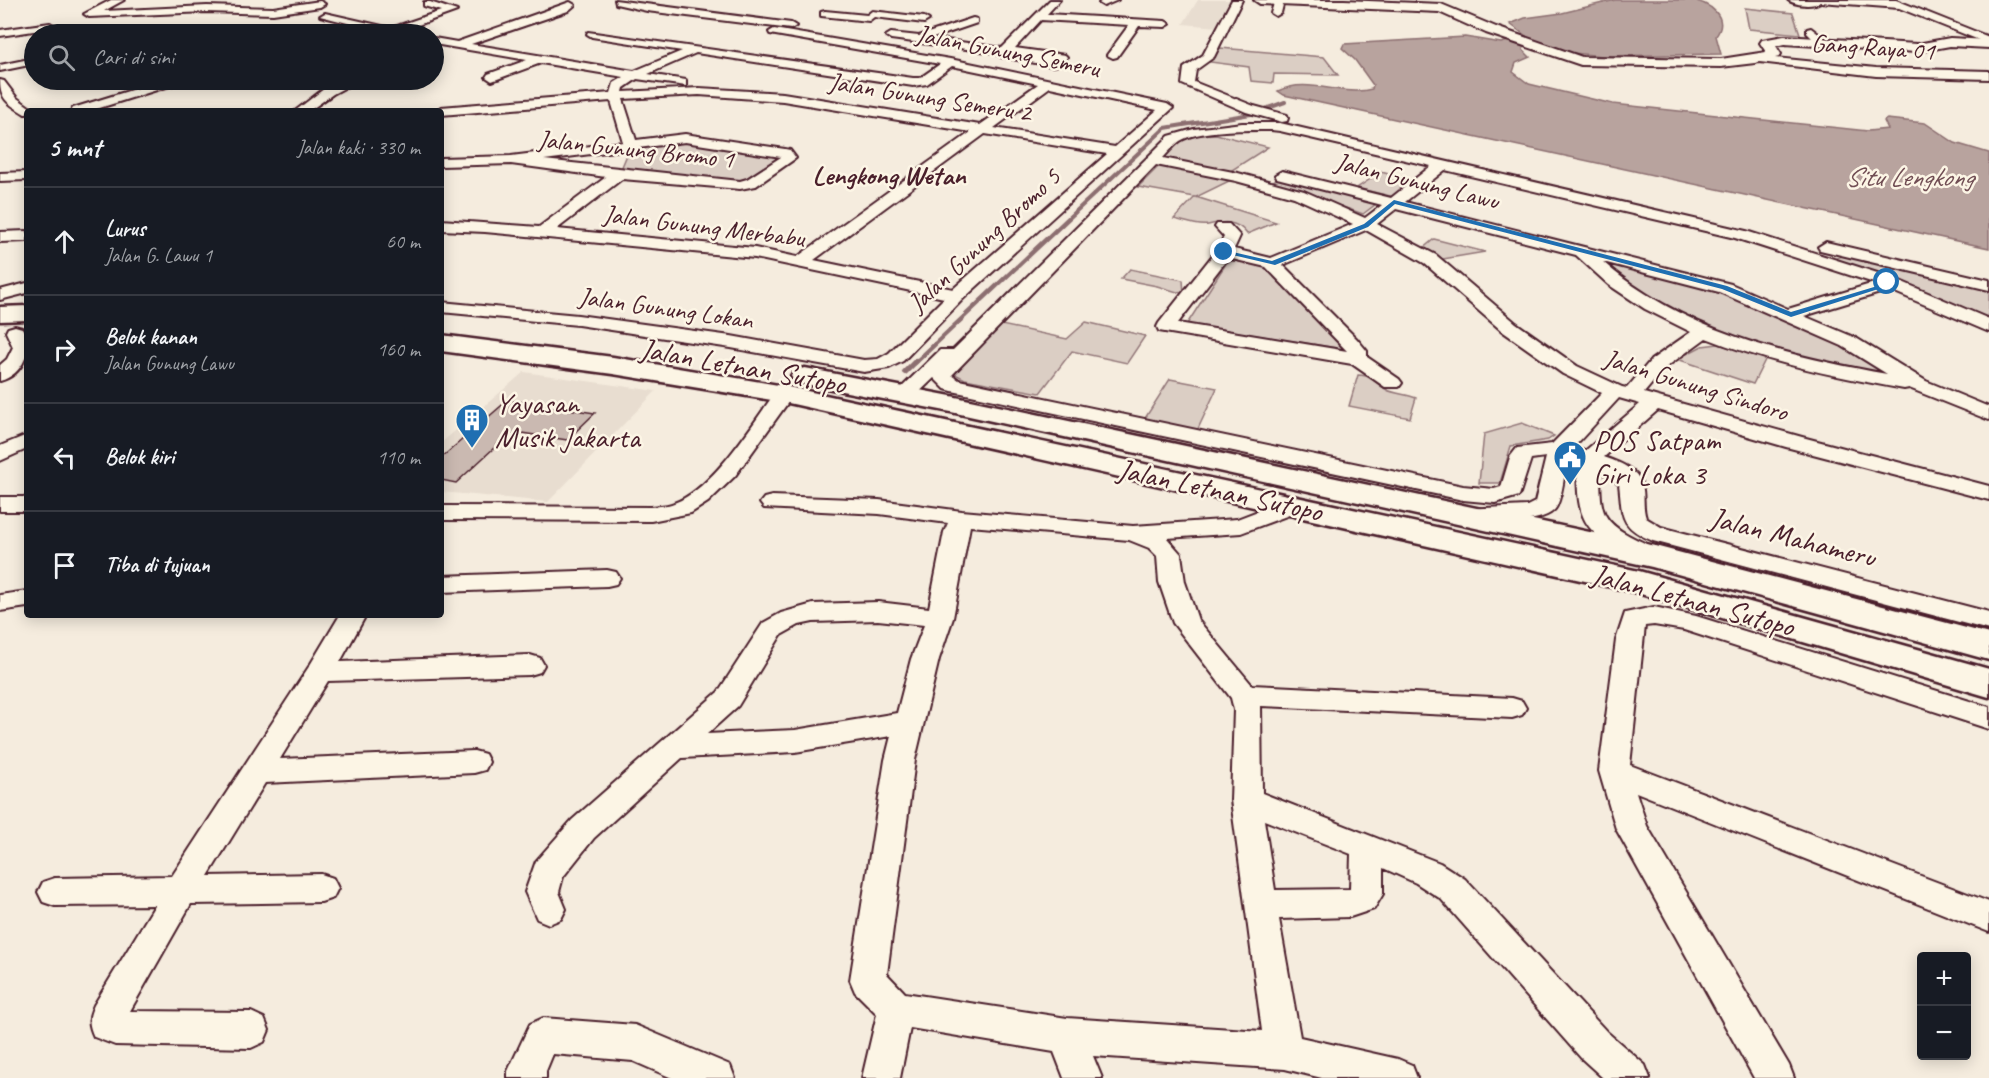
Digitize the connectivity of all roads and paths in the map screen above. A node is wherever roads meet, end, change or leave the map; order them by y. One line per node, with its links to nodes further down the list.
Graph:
1 (119, 0): 21 (street)
2 (308, 0): 21 (street)
3 (550, 0): 42 (street)
4 (622, 0): 20 (street)
5 (1055, 0): 24 (street)
6 (1237, 0): 72 (street)
7 (1260, 0): 19 (street)
8 (1793, 0): 9 (street)
9 (1814, 0)
10 (1822, 0): 17 (street)
11 (1887, 0): 17 (street)
12 (1300, 1): 15 (street); 19 (street)
13 (320, 4): 21 (street)
14 (427, 4): 31 (street)
15 (1350, 4): 16 (street)
16 (1436, 4): 47 (street)
17 (1900, 5): 40 (street)
18 (881, 7): 26 (street)
19 (1277, 7)
20 (647, 8): 25 (street); 34 (street)
21 (286, 9)
22 (825, 15): 26 (street)
23 (325, 16): 30 (street)
24 (1039, 17): 29 (street); 39 (street)
25 (632, 19)
26 (868, 19): 27 (street)
27 (924, 20)
28 (973, 21): 39 (street)
29 (1136, 22): 32 (street); 45 (street)
30 (360, 24)
31 (411, 24)
32 (1165, 24)
33 (24, 30): 36 (street)
34 (838, 31)
35 (774, 32): 49 (street, Jalan Gunung Semeru)
36 (0, 33)
37 (592, 34): 44 (street)
38 (878, 34): 39 (street)
39 (918, 39)
40 (1989, 42): 47 (street)
41 (444, 43): 42 (street, Jalan Gunung Semeru 2)
42 (452, 45): 43 (street); 46 (street, Jalan Gunung Semeru 2)
43 (444, 48)
44 (695, 49): 49 (street); 52 (street)
45 (1113, 55)
46 (541, 59): 52 (street, Jalan Gunung Semeru 2); 55 (street, Jalan Gunung Semeru 2)
47 (1755, 59): 50 (street, Gang Raya 01)
48 (24, 62): 51 (street)
49 (950, 62): 57 (street, Jalan Gunung Semeru)
50 (1773, 63): 53 (street, Gang Raya 01); 56 (street)
51 (0, 66)
52 (635, 75): 63 (street, Jalan Gunung Semeru 2); 65 (street)
53 (1961, 75): 54 (street, Gang Raya 01); 59 (street)
54 (1989, 75)
55 (492, 77)
56 (1845, 81)
57 (1048, 82): 74 (street); 76 (street, Jalan Gunung Semeru)
58 (0, 84): 67 (street)
59 (1975, 87)
60 (143, 90): 68 (street)
61 (331, 90): 69 (street)
62 (342, 90): 70 (street)
63 (734, 92): 64 (street, Jalan Gunung Semeru 2); 65 (street, Jalan Gunung Semeru 2); 74 (street, Jalan Gunung Semeru 2)
64 (748, 98): 65 (street, Jalan Gunung Semeru 2); 74 (street, Jalan Gunung Semeru 2)
65 (617, 99): 71 (street, Jalan Gunung Semeru 2); 75 (street)
66 (0, 105): 73 (street)
67 (24, 108)
68 (86, 108)
69 (306, 108)
70 (318, 108)
71 (444, 113)
72 (1274, 115): 97 (street); 117 (street)
73 (24, 118)
74 (978, 131): 76 (street, Jalan Gunung Semeru 2); 94 (street)
75 (632, 145): 77 (street, Jalan Gunung Bromo 1); 81 (street, Jalan Gunung Bromo 1)
76 (1116, 154): 100 (street, Jalan Gunung Bromo 5)
77 (511, 160): 79 (street, Jalan Gunung Bromo 1); 81 (street, Jalan Gunung Bromo 1)
78 (1152, 160): 80 (street); 84 (street, Jalan Gunung Sindoro); 121 (street)
79 (444, 162)
80 (1442, 165): 85 (street); 96 (street)
81 (619, 174): 89 (street)
82 (24, 176): 83 (street)
83 (0, 177)
84 (1238, 177): 85 (street, Jalan Gunung Lawu); 87 (street, Jalan Gunung Sindoro)
85 (1394, 202): 87 (street); 92 (street, Jalan Gunung Lawu)
86 (444, 225): 89 (street, Jalan Gunung Merbabu)
87 (1366, 225): 95 (street); 115 (street, Jalan Gunung Sindoro)
88 (1223, 227): 93 (street)
89 (541, 234): 94 (street, Jalan Gunung Merbabu)
90 (24, 236): 91 (street)
91 (0, 237)
92 (1581, 251): 102 (street, Jalan Gunung Lawu); 106 (street, Jalan Gunung Lawu)
93 (1224, 252): 95 (street); 108 (street)
94 (799, 262): 100 (street, Jalan Gunung Merbabu)
95 (1272, 263): 108 (street)
96 (1890, 284): 102 (street); 105 (street)
97 (1989, 285)
98 (24, 289): 99 (street)
99 (0, 295)
100 (957, 295): 109 (street, Jalan Gunung Bromo 5)
101 (444, 308): 109 (street, Jalan Gunung Lokan)
102 (1791, 314): 113 (street, Jalan Gunung Lawu)
103 (14, 325): 111 (street)
104 (444, 325): 117 (main road, Jalan Letnan Sutopo)
105 (1989, 326)
106 (1704, 331): 113 (street, Jalan Gunung Lawu); 115 (street)
107 (444, 344): 116 (main road, Jalan Letnan Sutopo)
108 (1358, 359): 112 (street)
109 (882, 364)
110 (24, 369): 114 (street)
111 (0, 375)
112 (1392, 383)
113 (1919, 385): 119 (street, Jalan Gunung Lawu)
114 (0, 386)
115 (1623, 393): 118 (street, Jalan Gunung Sindoro); 121 (street)
116 (784, 394): 129 (main road, Jalan Letnan Sutopo); 130 (street)
117 (904, 396): 132 (main road, Jalan Letnan Sutopo)
118 (1654, 403): 123 (street); 124 (street, Jalan Gunung Sindoro)
119 (1989, 414)
120 (24, 442): 122 (street)
121 (1558, 451): 123 (street); 132 (street)
122 (0, 454)
123 (1588, 460): 135 (street); 142 (street, Jalan Mahameru)
124 (1989, 493)
125 (772, 503): 133 (street)
126 (0, 504): 127 (street)
127 (24, 504)
128 (24, 505): 131 (street)
129 (1262, 508): 134 (street); 146 (main road, Jalan Letnan Sutopo)
130 (444, 513)
131 (0, 514)
132 (1460, 514): 135 (main road, Jalan Letnan Sutopo)
133 (962, 518): 134 (street); 141 (street)
134 (1133, 533): 147 (street)
135 (1655, 557): 143 (main road, Jalan Letnan Sutopo)
136 (607, 578): 137 (street)
137 (444, 584)
138 (24, 599): 139 (street)
139 (0, 603)
140 (351, 618): 145 (street)
141 (940, 618): 150 (street); 151 (street)
142 (1989, 621)
143 (1989, 647)
144 (530, 665): 145 (street)
145 (320, 672): 154 (street)
146 (1989, 683)
147 (1244, 695): 148 (street); 155 (street)
148 (1512, 708)
149 (1989, 718): 153 (street)
150 (910, 722): 151 (street); 163 (street)
151 (674, 747): 161 (street)
152 (474, 762): 154 (street)
153 (1614, 771): 162 (street); 173 (street)
154 (255, 772): 158 (street)
155 (1246, 800): 156 (street); 160 (street)
156 (1367, 847): 160 (street); 172 (street)
157 (321, 888): 158 (street)
158 (182, 889): 159 (street); 164 (street)
159 (55, 892)
160 (1261, 904): 166 (street)
161 (549, 909)
162 (1989, 917)
163 (896, 1009): 165 (street); 169 (street)
164 (251, 1030)
165 (1067, 1036): 166 (street); 170 (street)
166 (1285, 1051): 171 (street)
167 (527, 1078): 168 (street)
168 (716, 1078)
169 (881, 1078)
170 (1083, 1078)
171 (1398, 1078)
172 (1631, 1078)
173 (1776, 1078)

